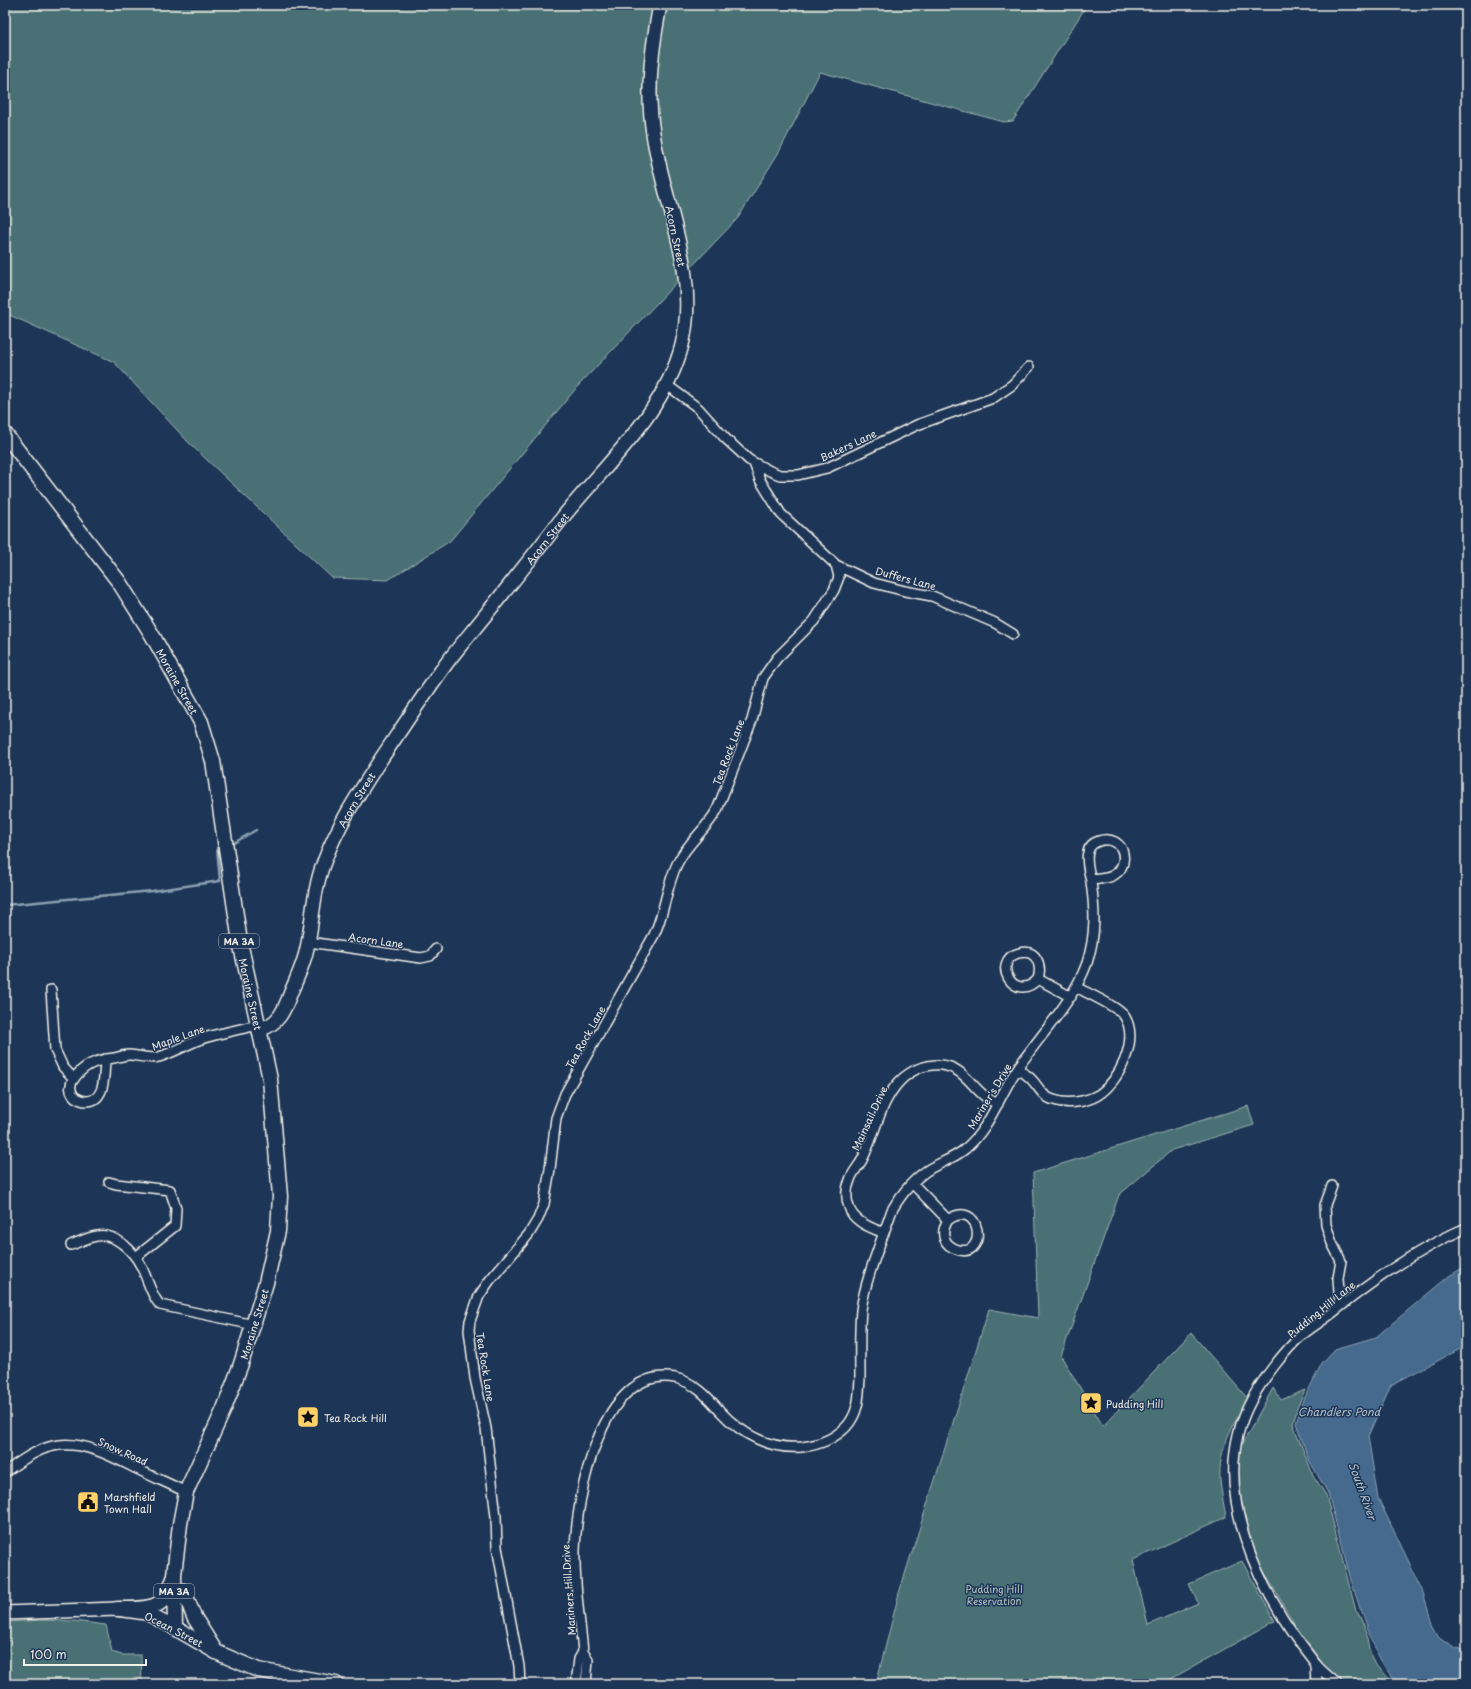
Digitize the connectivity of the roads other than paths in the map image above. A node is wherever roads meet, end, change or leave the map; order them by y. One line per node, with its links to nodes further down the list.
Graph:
1 (660, 5): 3 (main road, Acorn Street)
2 (1029, 368): 5 (street, Bakers Lane)
3 (667, 385): 5 (street, Bakers Lane); 9 (main road, Acorn Street)
4 (5, 434): 15 (main road, Moraine Street / MA 3A)
5 (754, 463): 6 (street)
6 (836, 565): 7 (street, Duffers Lane); 45 (street, Tea Rock Lane)
7 (1013, 634)
8 (1091, 880): 8 (street, Mariner's Drive); 12 (street, Mariner's Drive)
9 (309, 942): 10 (street, Acorn Lane); 15 (main road, Acorn Street)
10 (436, 949)
11 (1038, 979): 14 (street)
12 (1076, 987): 14 (street, Mariner's Drive); 17 (street)
13 (51, 990): 18 (street)
14 (1071, 997): 17 (street, Mariner's Drive)
15 (258, 1028): 16 (street, Maple Lane); 29 (main road, Moraine Street / MA 3A)
16 (105, 1059): 18 (street, Maple Lane); 18 (street)
17 (1017, 1069): 19 (street, Mariner's Drive)
18 (74, 1079)
19 (998, 1104): 21 (street, Mariner's Drive); 25 (street, Mainsail Drive)
20 (109, 1182): 27 (street)
21 (912, 1183): 23 (street); 25 (street, Mariner's Drive)
22 (1332, 1186): 28 (street)
23 (948, 1220)
24 (1466, 1228): 28 (street, Pudding Hill Lane)
25 (884, 1233): 30 (street, Mariner's Drive)
26 (71, 1244): 27 (street)
27 (136, 1257): 29 (street)
28 (1340, 1307): 41 (street, Pudding Hill Lane)
29 (254, 1325): 32 (main road, Moraine Street / MA 3A)
30 (859, 1395): 40 (street, Mariners Hill Drive)
31 (5, 1472): 32 (street, Snow Road)
32 (186, 1492): 33 (main road, Moraine Street / MA 3A)
33 (177, 1553): 34 (main road, Moraine Street / MA 3A); 35 (main road, Moraine Street / MA 3A)
34 (174, 1574): 36 (main road); 38 (main road, Moraine Street / MA 3A)
35 (184, 1591): 38 (main road, Moraine Street / MA 3A); 39 (main road, MA 3A)
36 (117, 1609): 37 (main road, Ocean Street); 38 (main road, Ocean Street)
37 (5, 1613)
38 (175, 1628): 39 (main road, Ocean Street)
39 (216, 1652): 44 (main road, Ocean Street)
40 (583, 1652): 46 (street, Mariners Hill Drive); 47 (street, Mariners Hill Drive)
41 (1316, 1664): 42 (street, Pudding Hill Lane); 43 (street)
42 (1335, 1682): 43 (street)
43 (1316, 1683)
44 (336, 1684)
45 (520, 1684)
46 (576, 1684)
47 (586, 1684)

